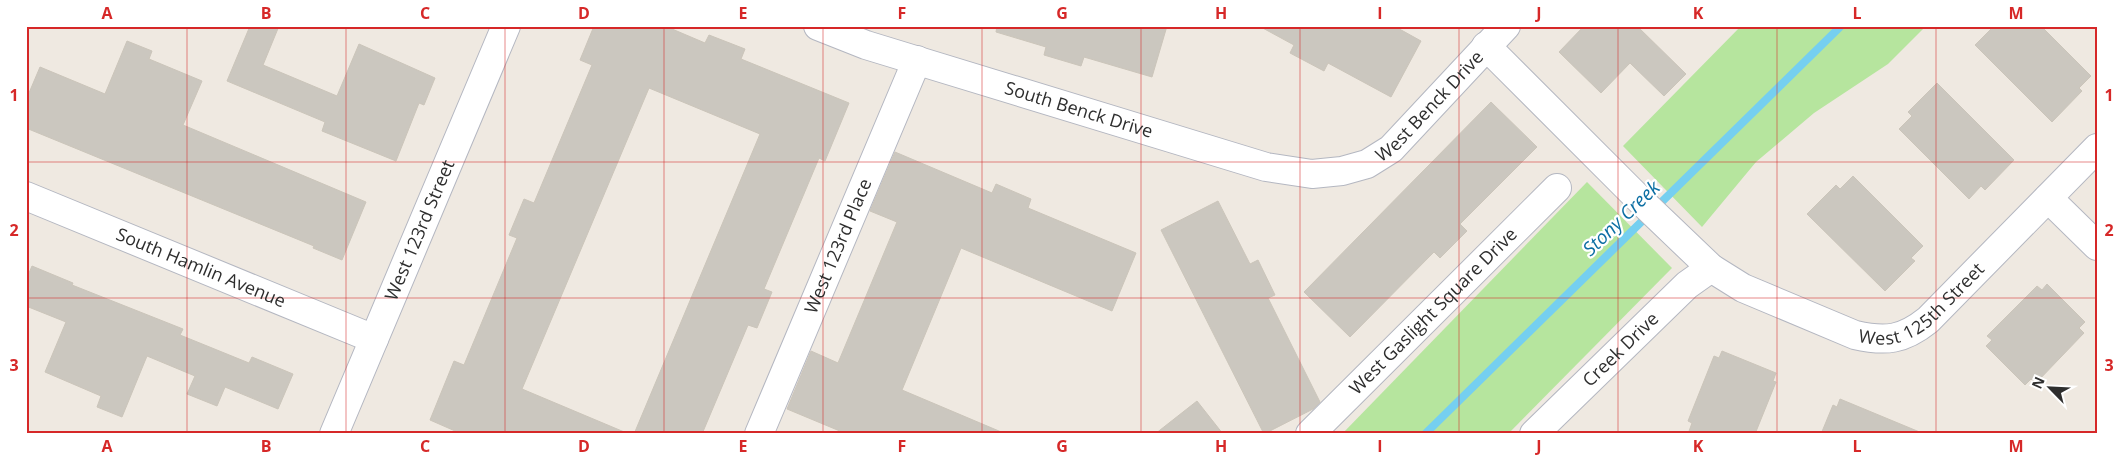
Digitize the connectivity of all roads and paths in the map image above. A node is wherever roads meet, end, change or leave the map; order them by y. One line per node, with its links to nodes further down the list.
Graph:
1 (506, 26): 14 (street, West 123rd Street)
2 (818, 26): 4 (street, South Benck Drive)
3 (1506, 26): 5 (street, West Benck Drive)
4 (870, 35): 6 (street, South Benck Drive)
5 (1486, 46): 8 (street, West Benck Drive); 13 (street, West 125th Street)
6 (917, 60): 8 (street, South Benck Drive); 17 (street, West 123rd Place)
7 (2097, 148): 11 (street, West 125th Street)
8 (1342, 171)
9 (1557, 188): 18 (street, West Gaslight Square Drive)
10 (26, 196): 14 (street, South Hamlin Avenue)
11 (2048, 198): 12 (street); 13 (street, West 125th Street)
12 (2097, 246)
13 (1711, 268): 15 (street, Creek Drive)
14 (374, 339): 16 (street, West 123rd Street)
15 (1536, 433)
16 (334, 434)
17 (759, 434)
18 (1310, 434)

